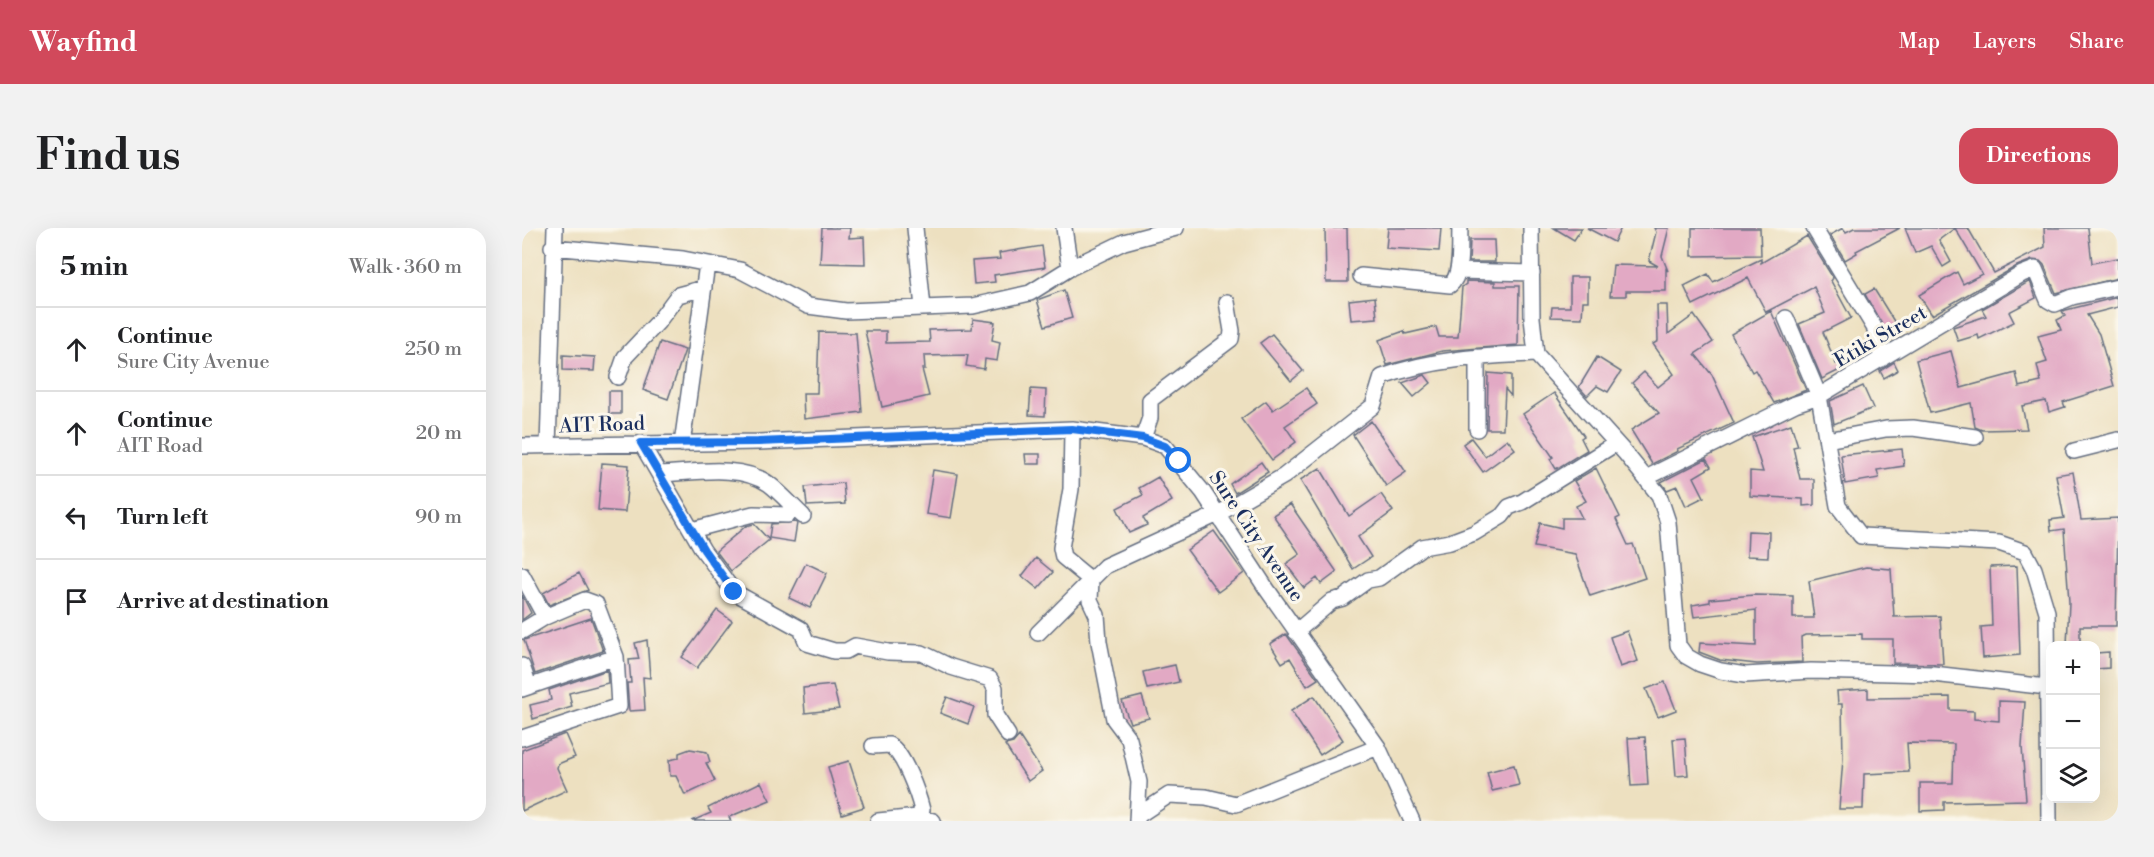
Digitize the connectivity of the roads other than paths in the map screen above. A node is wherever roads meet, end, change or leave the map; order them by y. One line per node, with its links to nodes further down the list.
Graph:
1 (555, 228): 8 (street)
2 (915, 228): 17 (street)
3 (1064, 228): 10 (street)
4 (1176, 228): 10 (street)
5 (1460, 228): 11 (street)
6 (1531, 228): 12 (street)
7 (1814, 228): 21 (street)
8 (552, 247): 9 (street); 34 (street)
9 (707, 264): 15 (street); 17 (street)
10 (1070, 268): 17 (street)
11 (1458, 271): 12 (street); 13 (street)
12 (1532, 273): 19 (street)
13 (1361, 276)
14 (2118, 286): 21 (street, Etiki Street)
15 (704, 288): 22 (street); 31 (street)
16 (1227, 303): 27 (street)
17 (923, 308)
18 (1786, 318): 23 (street)
19 (1536, 354): 20 (street); 32 (street)
20 (1477, 357): 25 (street); 38 (street)
21 (1882, 359): 23 (street, Etiki Street)
22 (618, 377)
23 (1819, 396): 28 (street); 37 (street, Etiki Street)
24 (1072, 429): 27 (street, Sure City Avenue); 31 (street, Sure City Avenue); 41 (street)
25 (1478, 429)
26 (1975, 437): 28 (street)
27 (1143, 438): 38 (street, Sure City Avenue)
28 (1827, 440): 46 (street)
29 (2118, 440): 35 (street)
30 (641, 443): 31 (street, AIT Road); 34 (street, AIT Road); 36 (street)
31 (682, 444)
32 (1615, 444): 37 (street); 44 (street)
33 (522, 446): 34 (street, AIT Road)
34 (548, 446)
35 (2074, 451)
36 (660, 474): 39 (street); 39 (street)
37 (1646, 477): 50 (street)
38 (1218, 514): 41 (street); 44 (street, Sure City Avenue)
39 (693, 530): 52 (street)
40 (522, 574): 42 (street)
41 (1091, 579): 45 (street); 56 (street)
42 (545, 617): 43 (street); 47 (street)
43 (522, 631)
44 (1296, 632): 55 (street, Sure City Avenue)
45 (1038, 633)
46 (2047, 641)
47 (616, 657): 49 (street); 53 (street)
48 (522, 666): 49 (street)
49 (525, 687)
50 (2046, 687)
51 (2048, 695): 60 (street)
52 (1008, 735)
53 (522, 738)
54 (873, 746): 57 (street)
55 (1378, 747): 56 (street); 59 (street, Sure City Avenue)
56 (1138, 818)
57 (925, 819): 58 (street)
58 (878, 821)
59 (1412, 821)
60 (2049, 821)

